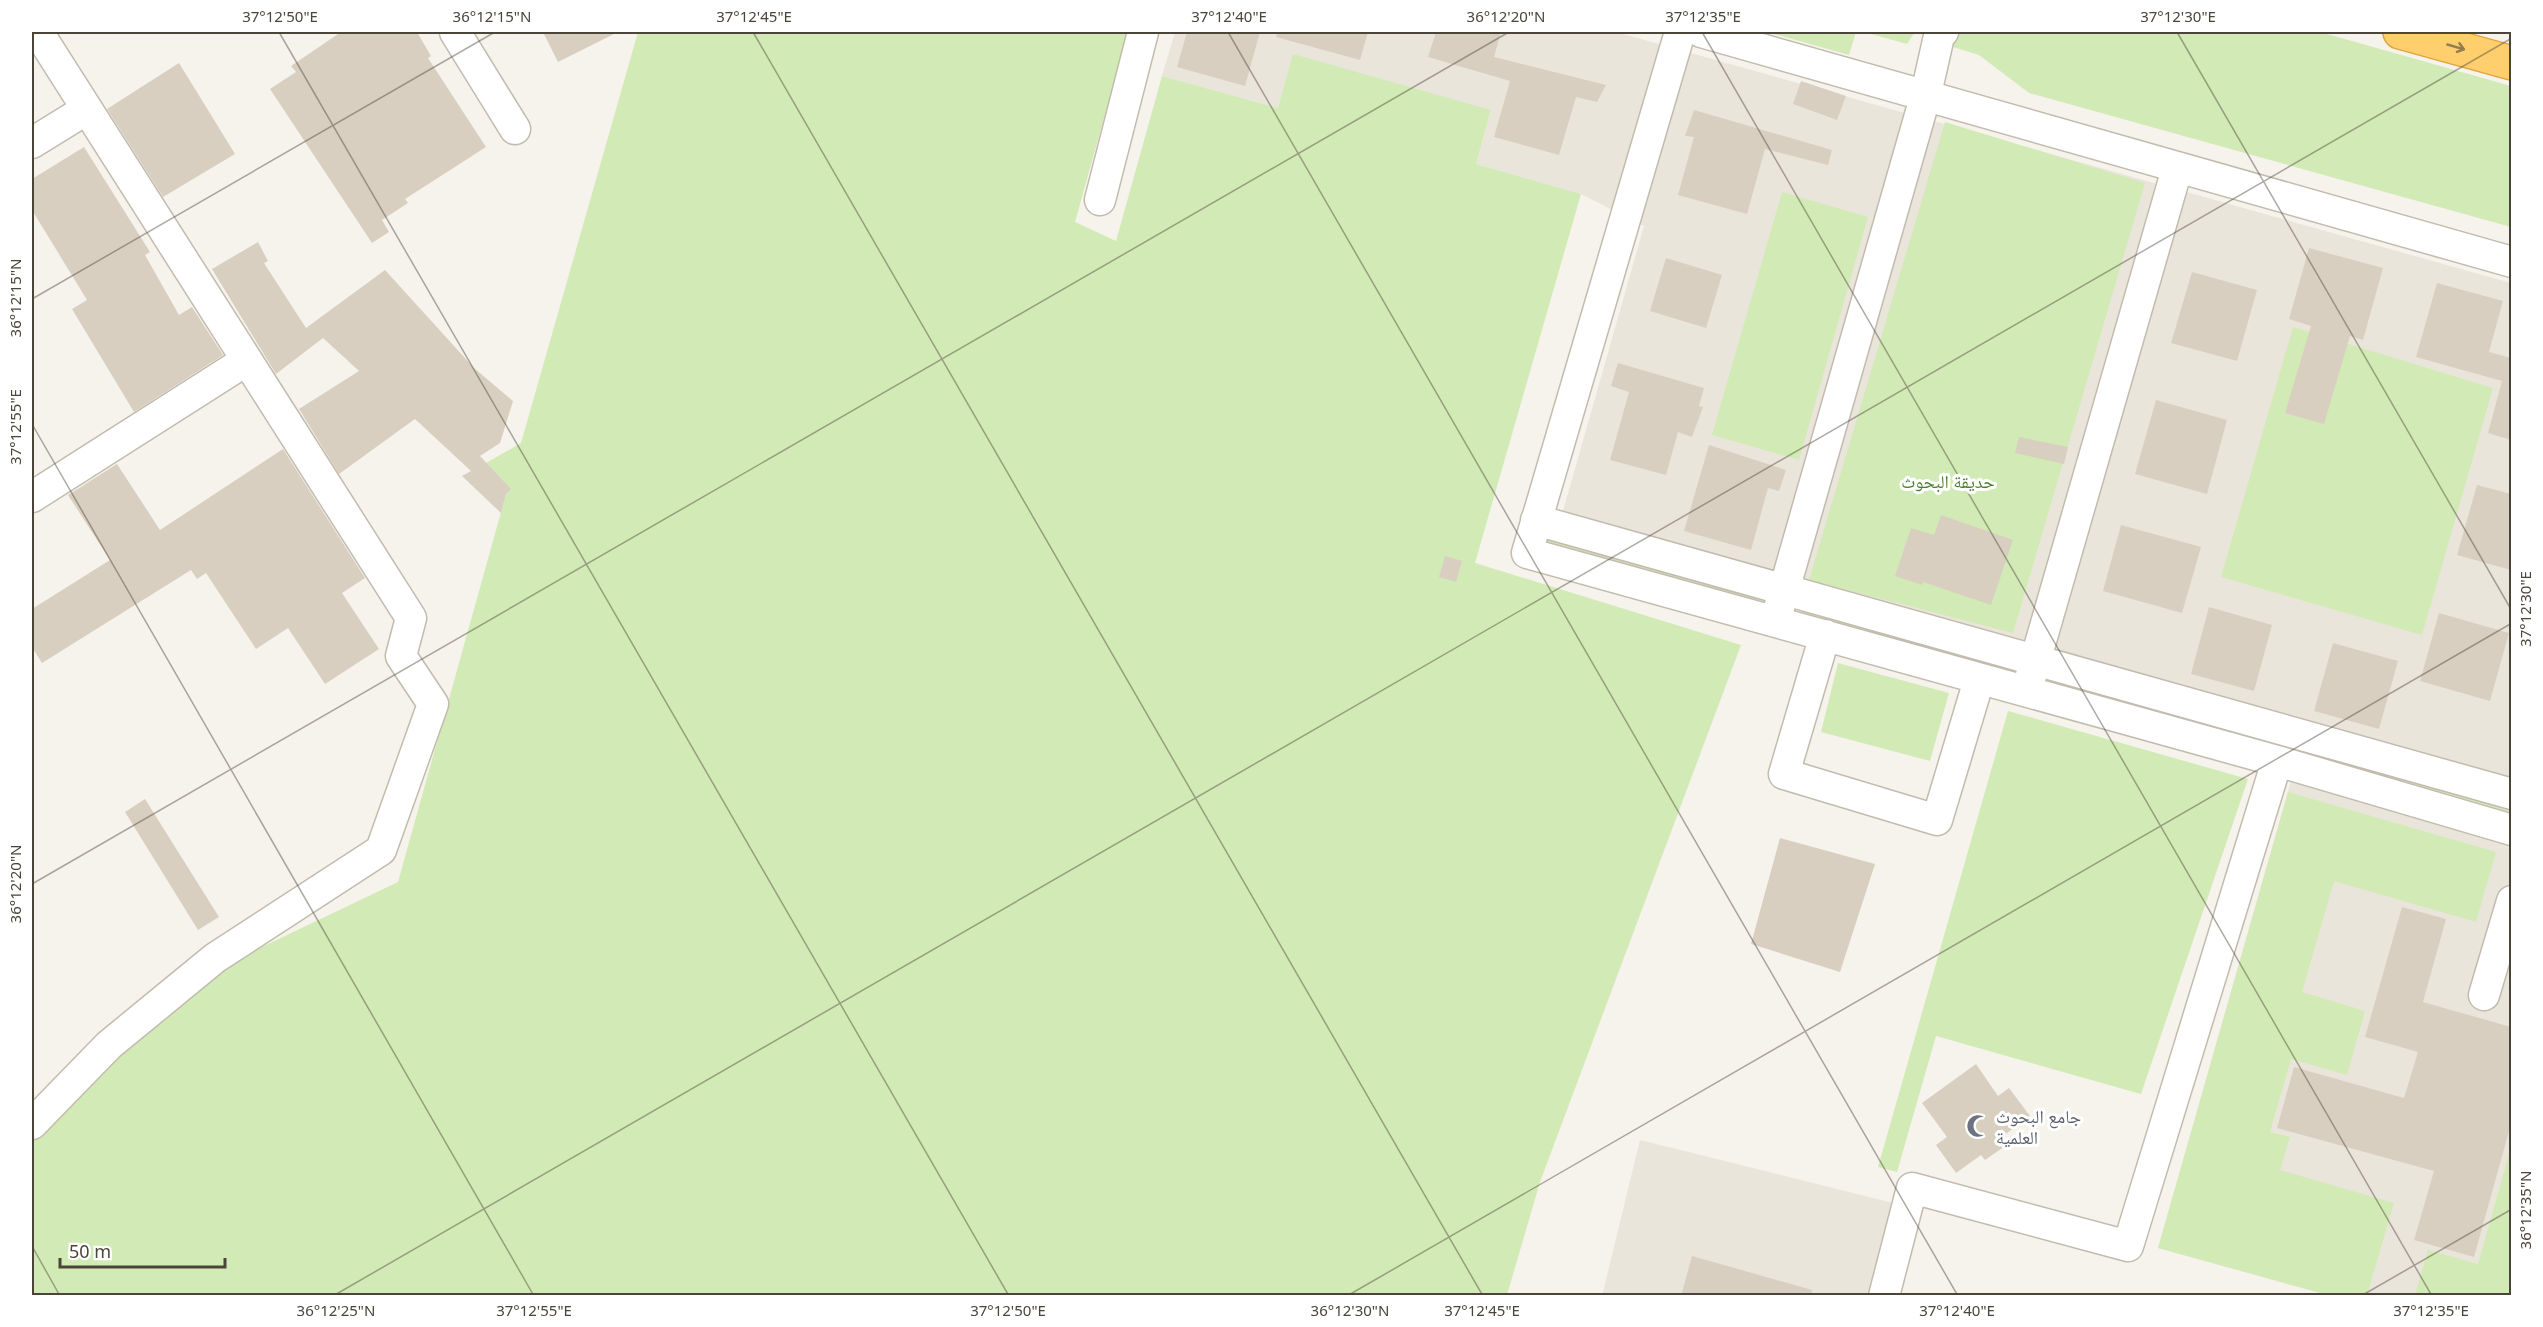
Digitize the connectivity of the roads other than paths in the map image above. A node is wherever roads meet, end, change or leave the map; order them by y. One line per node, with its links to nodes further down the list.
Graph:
1 (38, 32): 10 (street)
2 (455, 32): 11 (street)
3 (1143, 32): 14 (street)
4 (1680, 32): 18 (street)
5 (1701, 32): 9 (street)
6 (1943, 32): 9 (street)
7 (2400, 32): 8 (highway, one-way to 8)
8 (2511, 63)
9 (1926, 94): 13 (street); 19 (street)
10 (87, 109): 12 (street); 16 (street)
11 (515, 129)
12 (32, 144)
13 (2177, 169): 15 (street); 22 (street)
14 (1100, 200)
15 (2511, 262)
16 (247, 360): 17 (street); 30 (street)
17 (32, 497)
18 (1536, 520): 19 (street); 20 (street)
19 (1785, 590): 20 (street); 22 (street)
20 (1776, 621): 21 (street)
21 (1826, 635): 23 (street); 23 (street)
22 (2036, 660): 24 (street); 26 (street)
23 (1979, 680): 24 (street)
24 (2026, 693): 25 (street)
25 (2277, 761): 27 (street); 31 (street)
26 (2511, 794)
27 (2511, 830)
28 (2511, 901): 29 (street)
29 (2484, 995)
30 (32, 1124)
31 (1884, 1296)

